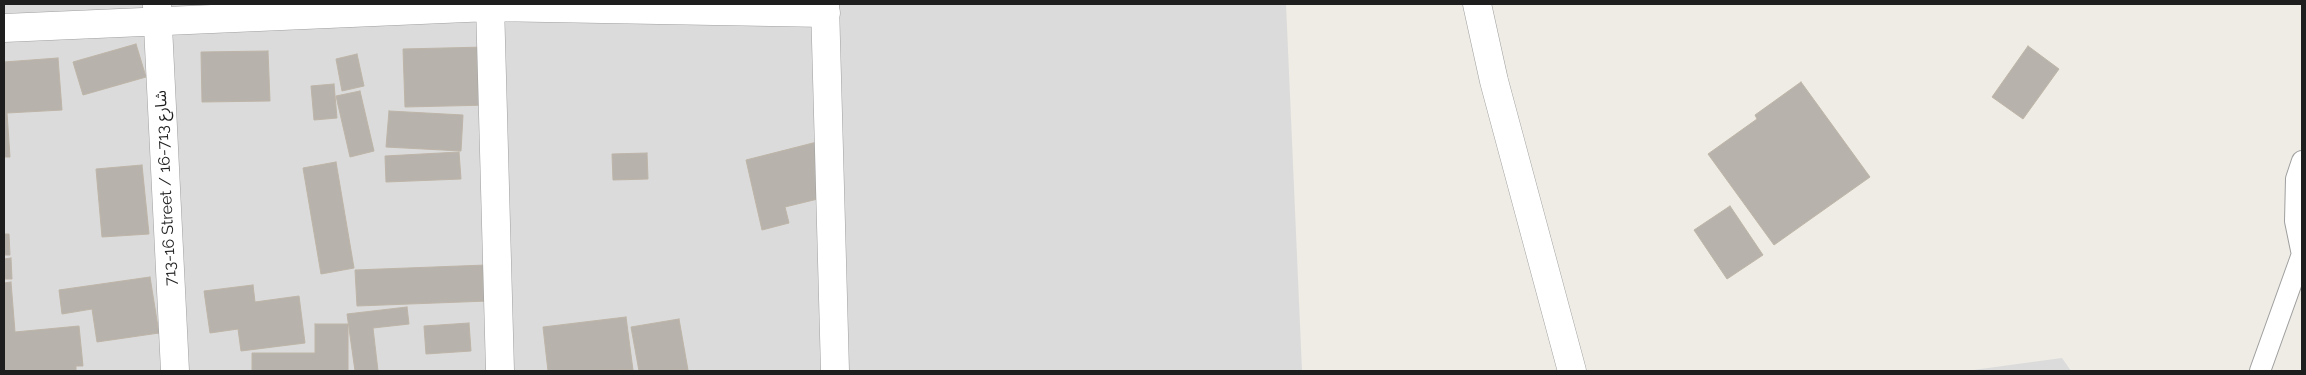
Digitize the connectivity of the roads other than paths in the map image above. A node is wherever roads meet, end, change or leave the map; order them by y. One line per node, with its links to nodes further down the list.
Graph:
1 (1477, 4): 11 (street)
2 (490, 5): 3 (street); 4 (street); 9 (street)
3 (825, 8): 10 (street)
4 (157, 13): 5 (street); 8 (street, 713-16 Street / شارع 713-16)
5 (4, 28)
6 (2302, 161): 7 (lane)
7 (2302, 255): 12 (lane)
8 (175, 371)
9 (500, 371)
10 (835, 371)
11 (1572, 371)
12 (2260, 371)

